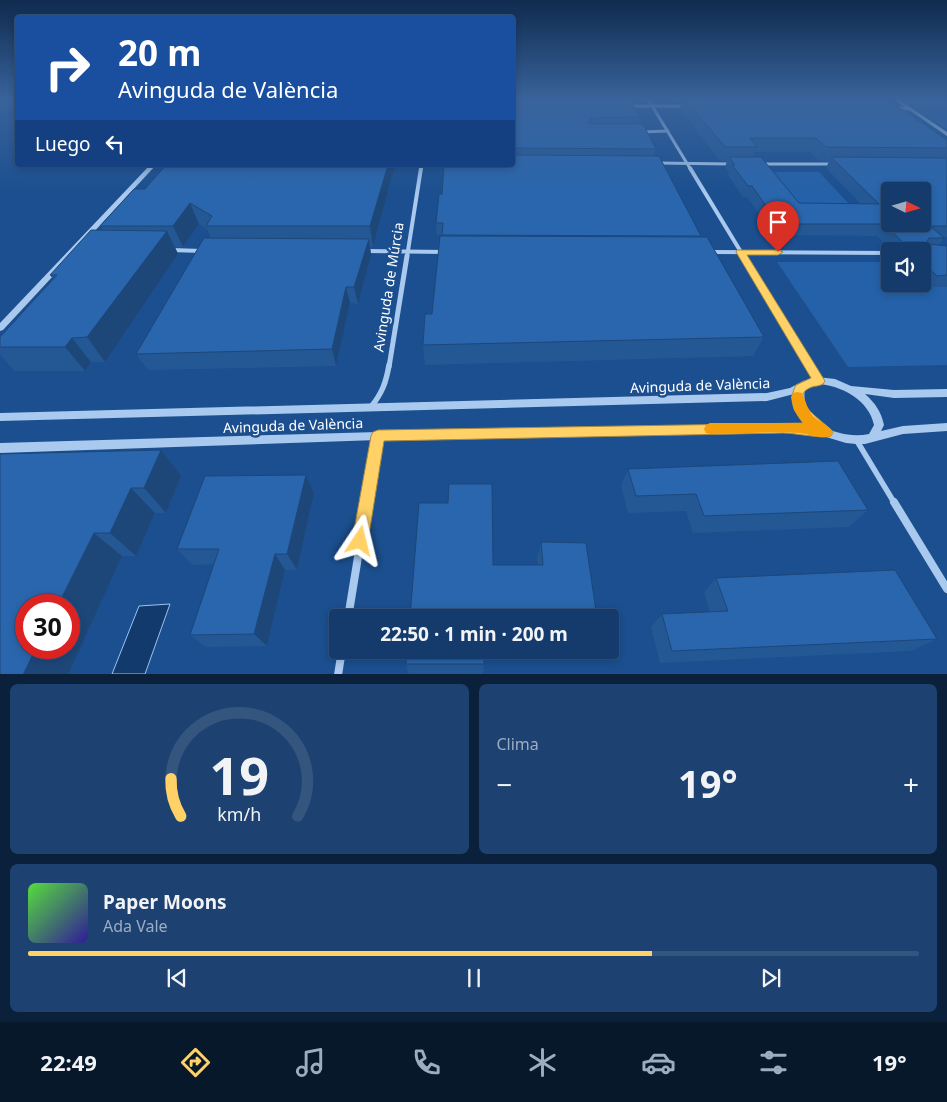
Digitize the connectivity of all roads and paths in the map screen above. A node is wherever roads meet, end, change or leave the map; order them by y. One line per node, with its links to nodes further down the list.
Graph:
1 (638, 132): 2 (street)
2 (668, 132): 4 (street)
3 (648, 163): 4 (street)
4 (687, 164): 5 (street); 18 (street)
5 (733, 164)
6 (753, 164): 7 (street)
7 (840, 164)
8 (151, 167): 10 (street)
9 (422, 167): 15 (street, Avinguda de Múrcia)
10 (73, 250): 11 (street); 20 (street)
11 (82, 250)
12 (160, 250): 13 (street)
13 (209, 251)
14 (364, 251): 15 (street)
15 (407, 252): 16 (street); 25 (street, Avinguda de Múrcia)
16 (446, 252)
17 (701, 252): 18 (street)
18 (741, 252): 19 (street); 21 (street)
19 (881, 253)
20 (0, 328)
21 (819, 381): 22 (street); 23 (street)
22 (800, 388): 25 (street, Avinguda de València); 28 (street)
23 (848, 389): 24 (street); 29 (street)
24 (947, 393)
25 (369, 409): 26 (street, Avinguda de València)
26 (0, 417)
27 (947, 427): 29 (street)
28 (826, 432): 30 (street, Avinguda de València); 31 (street)
29 (874, 435): 31 (street)
30 (378, 436): 32 (street, Avinguda de València); 34 (street)
31 (857, 441): 33 (street)
32 (0, 448)
33 (947, 589)
34 (349, 609)
35 (340, 659): 36 (street)
36 (338, 674)

